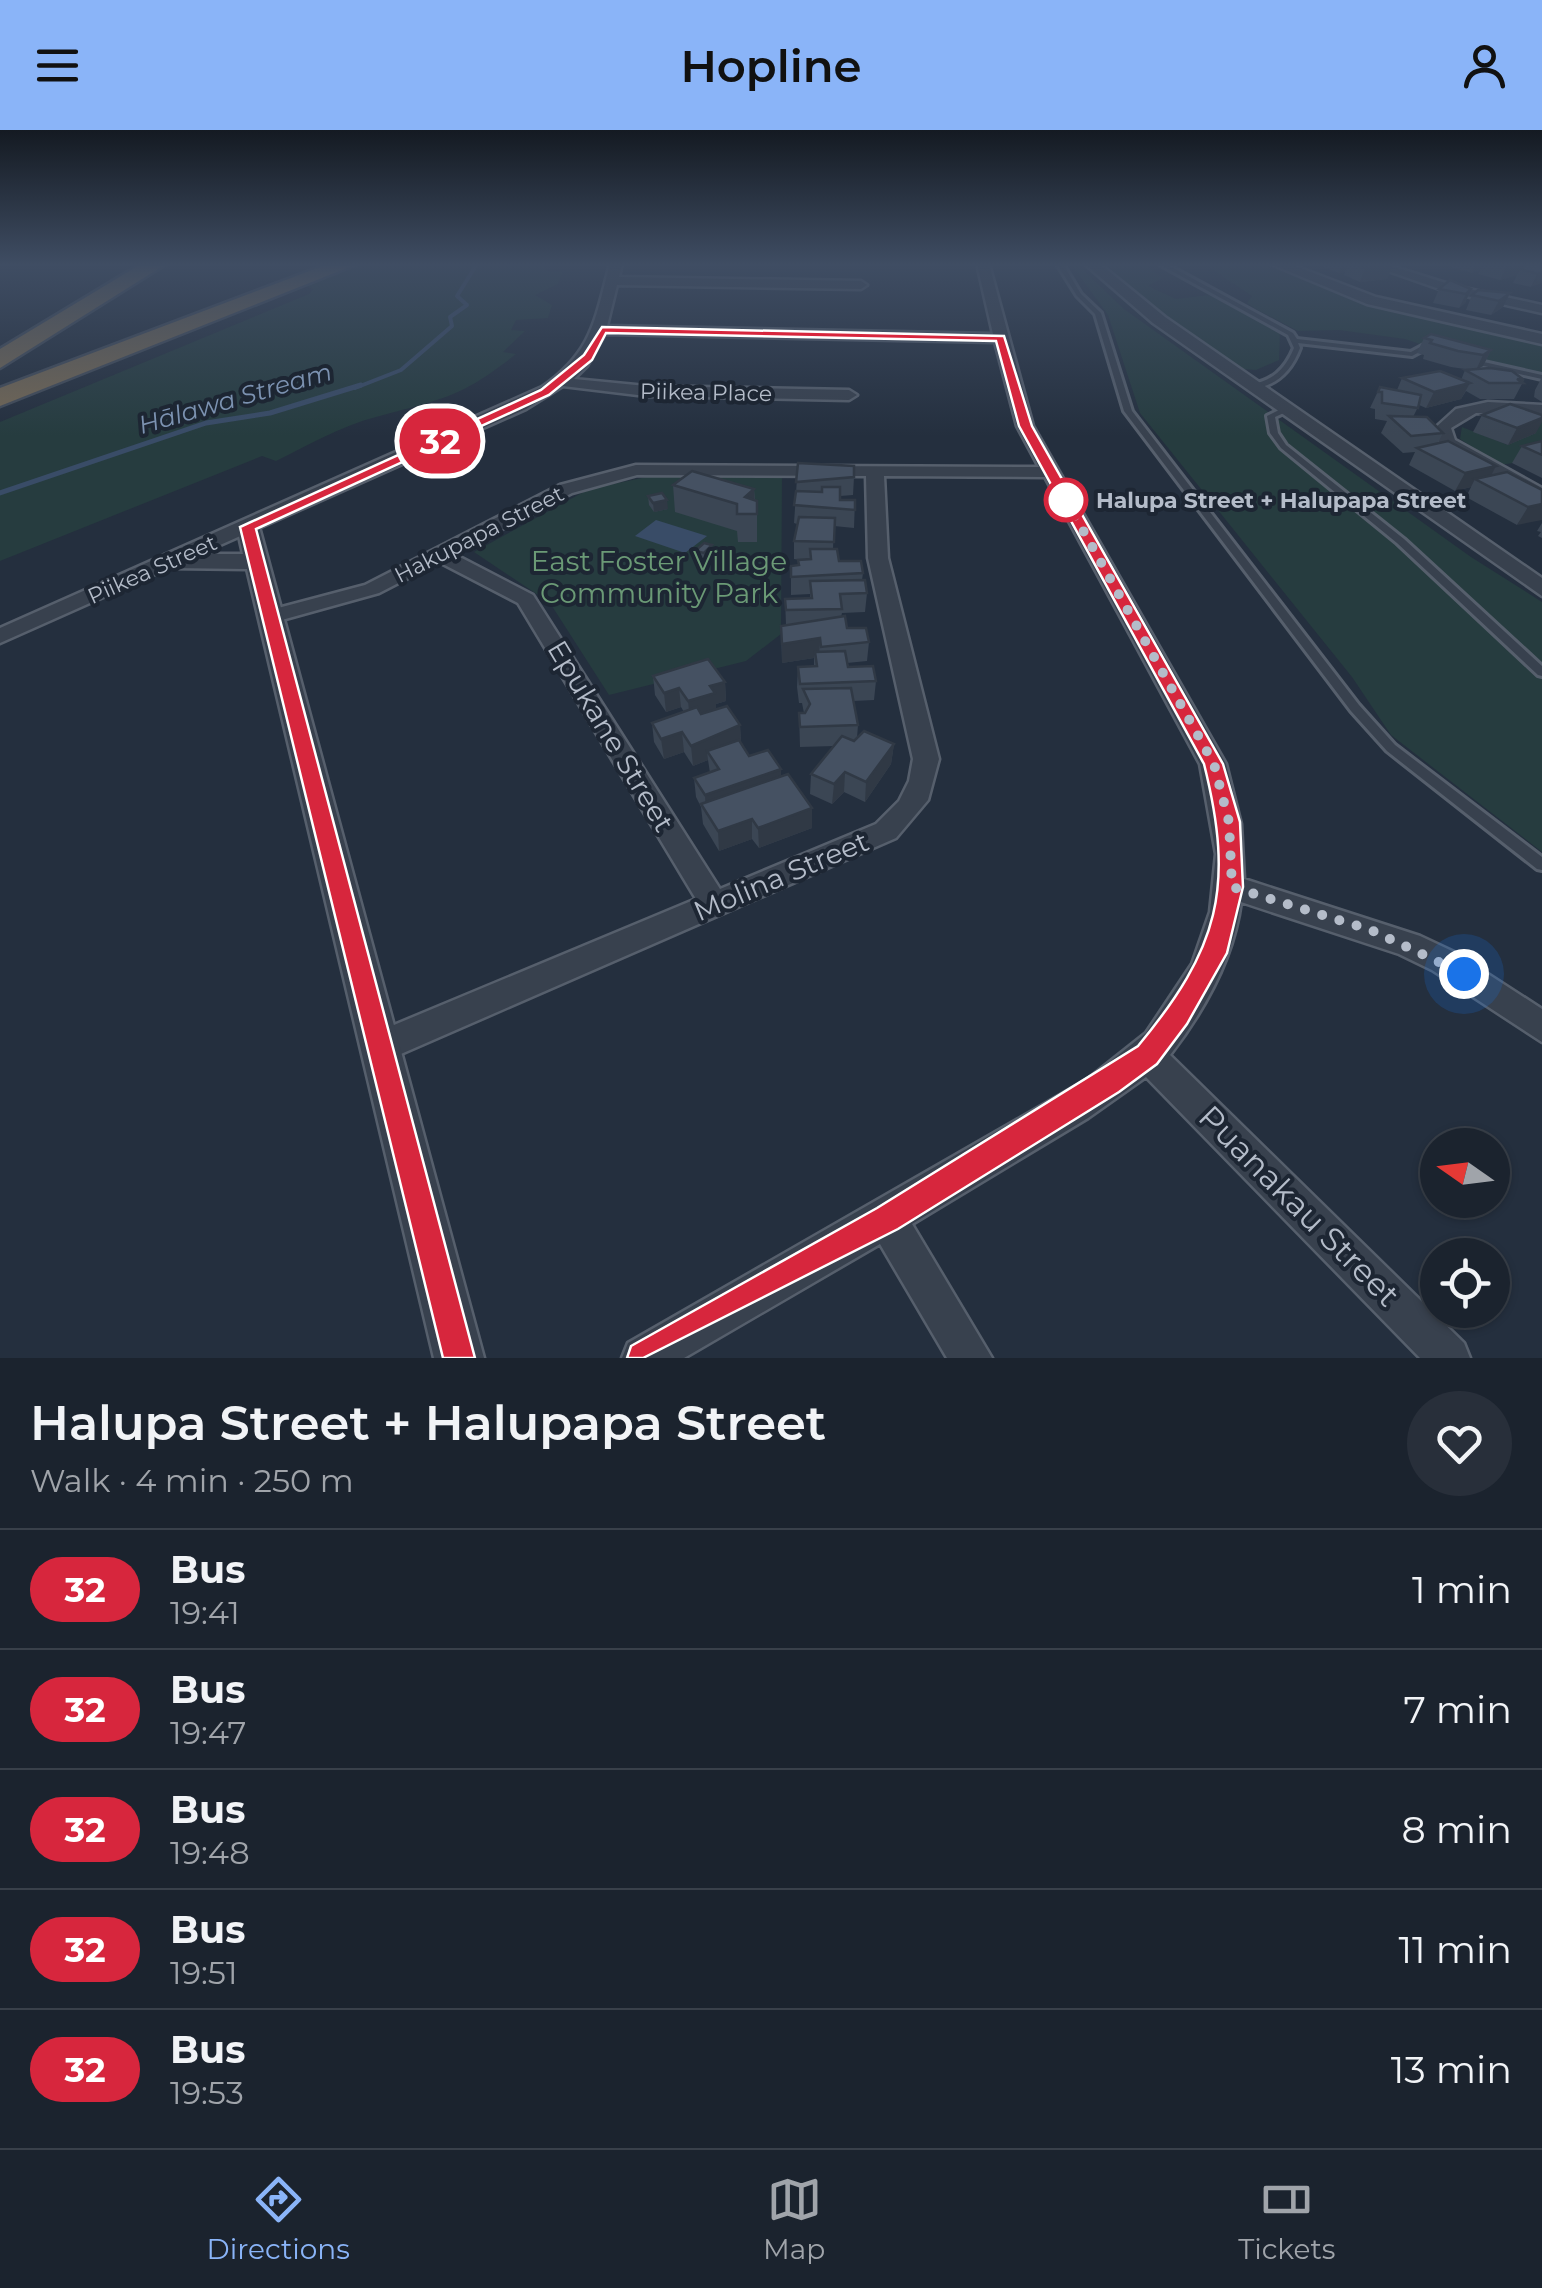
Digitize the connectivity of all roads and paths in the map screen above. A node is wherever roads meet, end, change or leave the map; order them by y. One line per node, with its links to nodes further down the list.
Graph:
1 (35, 321): 14 (highway)
2 (63, 321): 17 (highway)
3 (199, 321): 22 (highway)
4 (604, 321): 10 (street, Piikea Street)
5 (996, 321): 11 (street)
6 (1101, 321): 38 (lane)
7 (1161, 321): 20 (street)
8 (1273, 321): 13 (lane)
9 (1463, 321): 12 (street)
10 (602, 330): 11 (street); 19 (street, Piikea Street)
11 (1000, 338): 28 (street)
12 (1542, 339)
13 (1296, 341): 15 (lane); 20 (lane)
14 (0, 342)
15 (1440, 352)
16 (1456, 356): 18 (lane)
17 (0, 360)
18 (1542, 377)
19 (563, 382): 21 (street, Piikea Place); 30 (street, Piikea Street)
20 (1252, 386): 23 (street)
21 (849, 395)
22 (0, 398)
23 (1284, 410): 25 (lane); 34 (street)
24 (1542, 410): 29 (street)
25 (1284, 446): 26 (lane); 37 (lane)
26 (1269, 448)
27 (875, 472): 28 (street, Hakupapa Street); 31 (street, Hakupapa Street); 40 (street, Molina Street)
28 (1050, 472): 39 (street)
29 (1542, 495)
30 (248, 527): 32 (street, Piikea Street); 33 (street)
31 (442, 556): 35 (street, Hakupapa Street); 40 (street, Epukane Street)
32 (170, 562): 33 (street); 36 (street, Piikea Street)
33 (257, 564): 35 (street)
34 (1542, 590)
35 (271, 617): 42 (street)
36 (0, 636)
37 (1542, 672)
38 (1542, 865)
39 (1232, 887): 41 (street); 43 (street)
40 (714, 904): 42 (street, Molina Street)
41 (1542, 1028)
42 (382, 1046): 45 (street)
43 (1148, 1055): 44 (street); 48 (street, Puanakau Street)
44 (888, 1219): 46 (street); 47 (street)
45 (459, 1358)
46 (643, 1358)
47 (971, 1358)
48 (1449, 1358)

